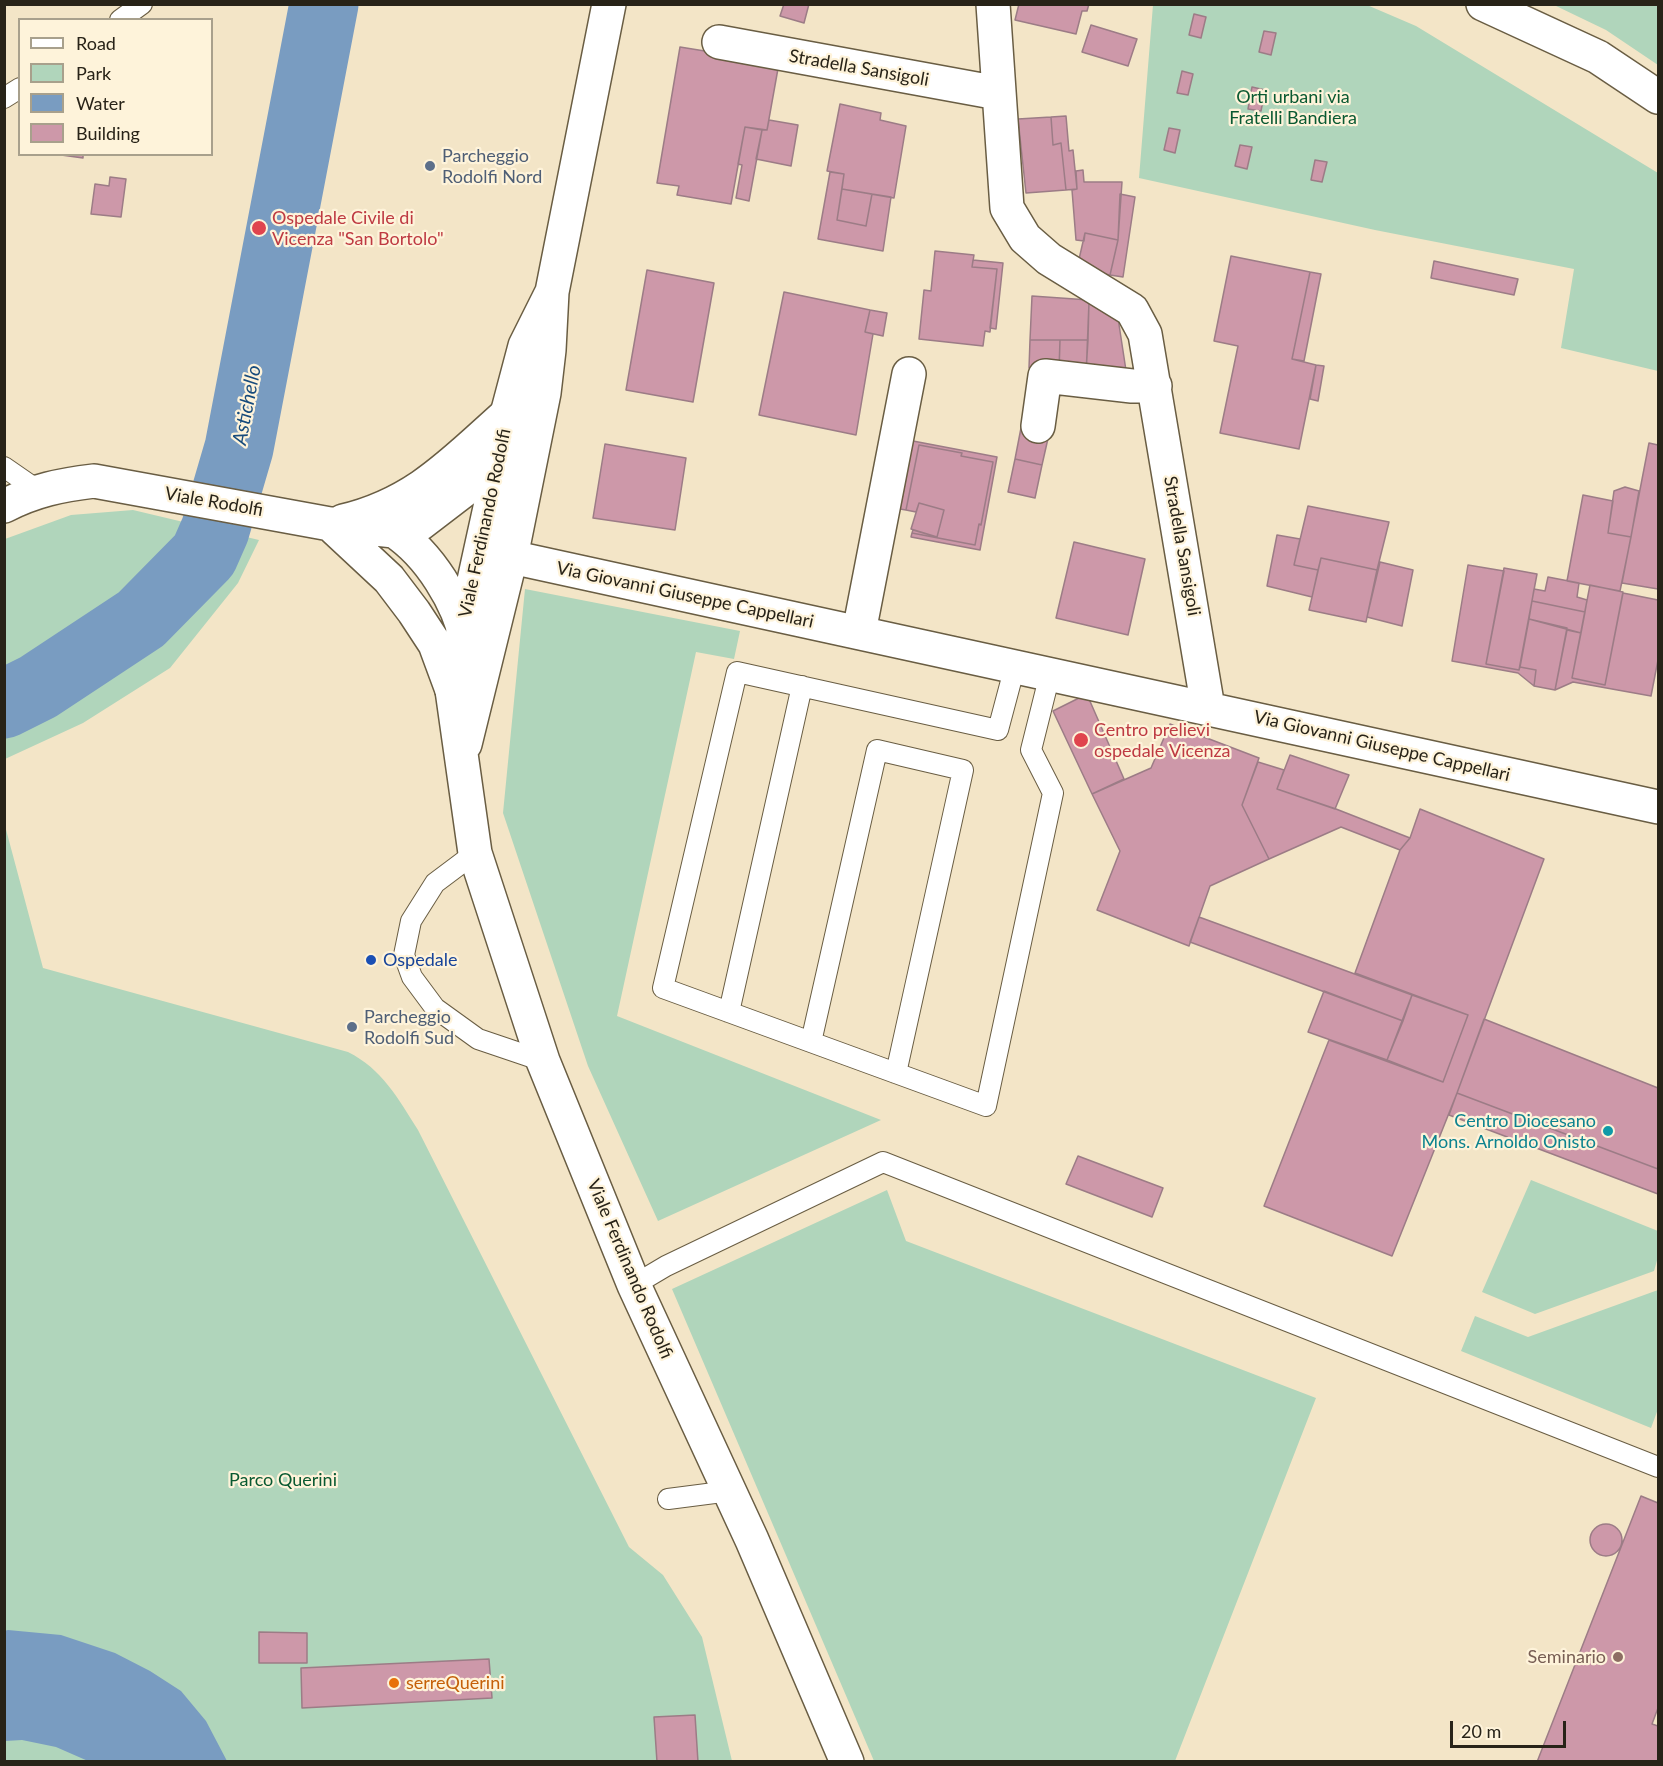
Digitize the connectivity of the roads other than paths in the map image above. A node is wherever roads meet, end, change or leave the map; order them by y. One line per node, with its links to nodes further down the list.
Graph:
1 (142, 4): 5 (lane)
2 (609, 4): 11 (street, Viale Ferdinando Rodolfi)
3 (993, 4): 8 (street, Stradella Sansigoli)
4 (1483, 4): 9 (street)
5 (123, 18)
6 (719, 42): 8 (street, Stradella Sansigoli)
7 (18, 89): 10 (lane)
8 (998, 93): 13 (street, Stradella Sansigoli)
9 (1659, 97)
10 (4, 98)
11 (552, 292): 14 (street, Viale Ferdinando Rodolfi); 15 (street, Viale Ferdinando Rodolfi)
12 (909, 374): 25 (street)
13 (1155, 386): 16 (street); 30 (street, Stradella Sansigoli)
14 (544, 393): 17 (street); 23 (street, Viale Ferdinando Rodolfi)
15 (507, 414): 17 (street, Viale Ferdinando Rodolfi); 21 (street)
16 (1038, 426)
17 (500, 462): 22 (street); 24 (street, Viale Ferdinando Rodolfi)
18 (4, 467): 19 (lane)
19 (45, 489): 20 (street, Viale Rodolfi); 21 (street, Viale Rodolfi)
20 (4, 506)
21 (330, 524): 22 (street, Viale Rodolfi); 29 (street)
22 (394, 531): 24 (street)
23 (511, 557): 25 (street, Via Giovanni Giuseppe Cappellari); 29 (street, Viale Ferdinando Rodolfi)
24 (464, 626): 29 (street)
25 (859, 632): 26 (street, Via Giovanni Giuseppe Cappellari)
26 (1015, 666): 27 (street, Via Giovanni Giuseppe Cappellari); 28 (lane)
27 (1050, 674): 30 (street, Via Giovanni Giuseppe Cappellari); 36 (lane)
28 (802, 686): 33 (lane); 33 (lane)
29 (464, 694): 32 (street, Viale Ferdinando Rodolfi)
30 (1208, 708): 31 (street, Via Giovanni Giuseppe Cappellari)
31 (1659, 807)
32 (475, 853): 35 (street, Viale Ferdinando Rodolfi); 35 (lane)
33 (729, 1012): 34 (lane)
34 (811, 1042): 36 (lane); 36 (lane)
35 (543, 1061): 37 (street, Viale Ferdinando Rodolfi)
36 (896, 1073)
37 (634, 1285): 38 (lane); 39 (street, Viale Ferdinando Rodolfi)
38 (1659, 1467)
39 (730, 1491): 40 (lane); 41 (street, Viale Ferdinando Rodolfi)
40 (668, 1499)
41 (847, 1761)

